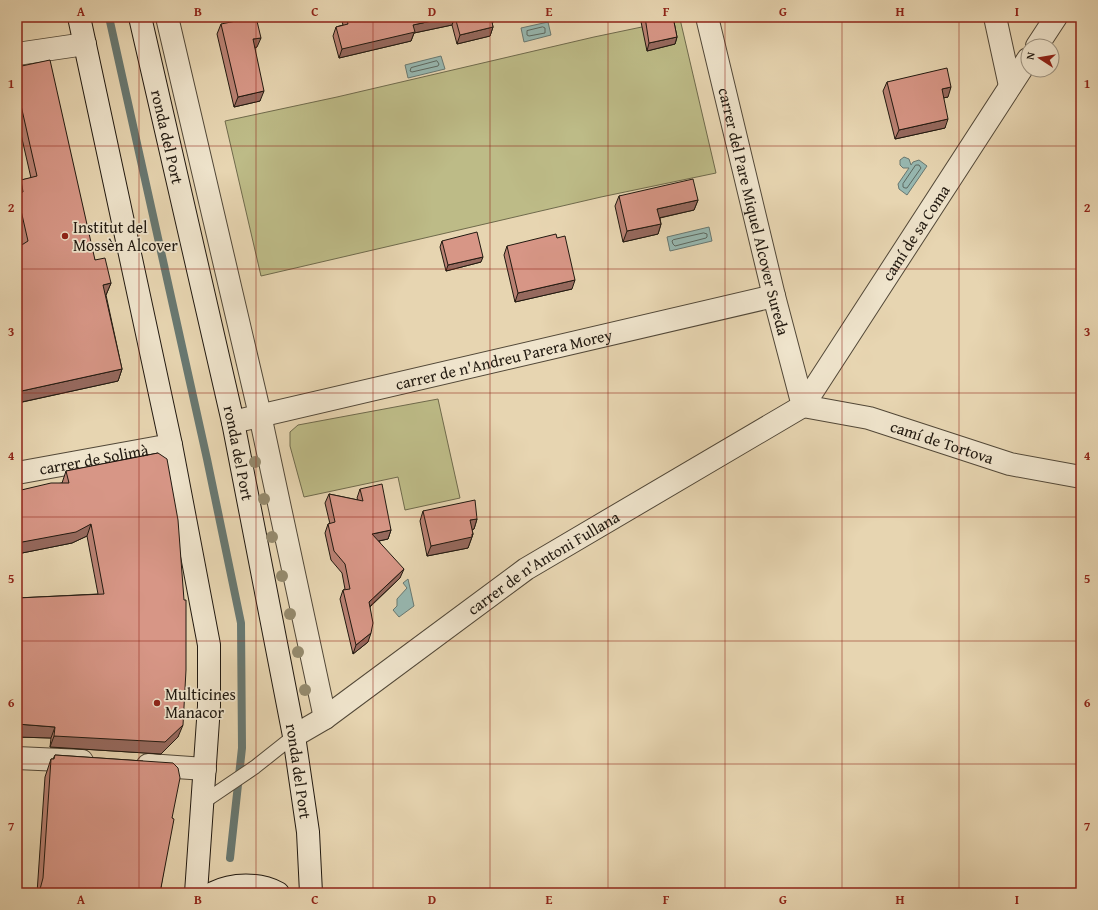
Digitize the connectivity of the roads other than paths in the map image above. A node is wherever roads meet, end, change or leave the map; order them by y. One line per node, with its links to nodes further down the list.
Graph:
1 (79, 17): 8 (street)
2 (140, 17): 15 (street, ronda del Port)
3 (167, 17): 14 (street, ronda del Port)
4 (707, 17): 12 (street, carrer del Pare Miquel Alcover Sureda)
5 (995, 17): 11 (street)
6 (1056, 17): 7 (street)
7 (1042, 38)
8 (85, 44): 9 (street); 16 (street)
9 (17, 54)
10 (1020, 71): 11 (street, camí de sa Coma)
11 (1010, 86): 13 (street, camí de sa Coma)
12 (774, 296): 13 (street, carrer del Pare Miquel Alcover Sureda); 14 (street, carrer de n'Andreu Parera Morey)
13 (803, 406): 18 (street, camí de Tortova); 19 (street, carrer de n'Antoni Fullana)
14 (260, 415): 15 (street, carrer de n'Andreu Parera Morey); 19 (street, ronda del Port)
15 (233, 422): 20 (street, ronda del Port)
16 (171, 445): 17 (street, carrer de Solimà); 24 (street)
17 (17, 473)
18 (1081, 477)
19 (325, 718): 20 (street, carrer de n'Antoni Fullana)
20 (294, 736): 25 (lane); 29 (street, ronda del Port)
21 (17, 758): 22 (street)
22 (103, 763)
23 (127, 764): 24 (street)
24 (206, 769): 25 (street)
25 (202, 803): 26 (street)
26 (196, 893)
27 (213, 893): 28 (street)
28 (278, 893)
29 (311, 893)

